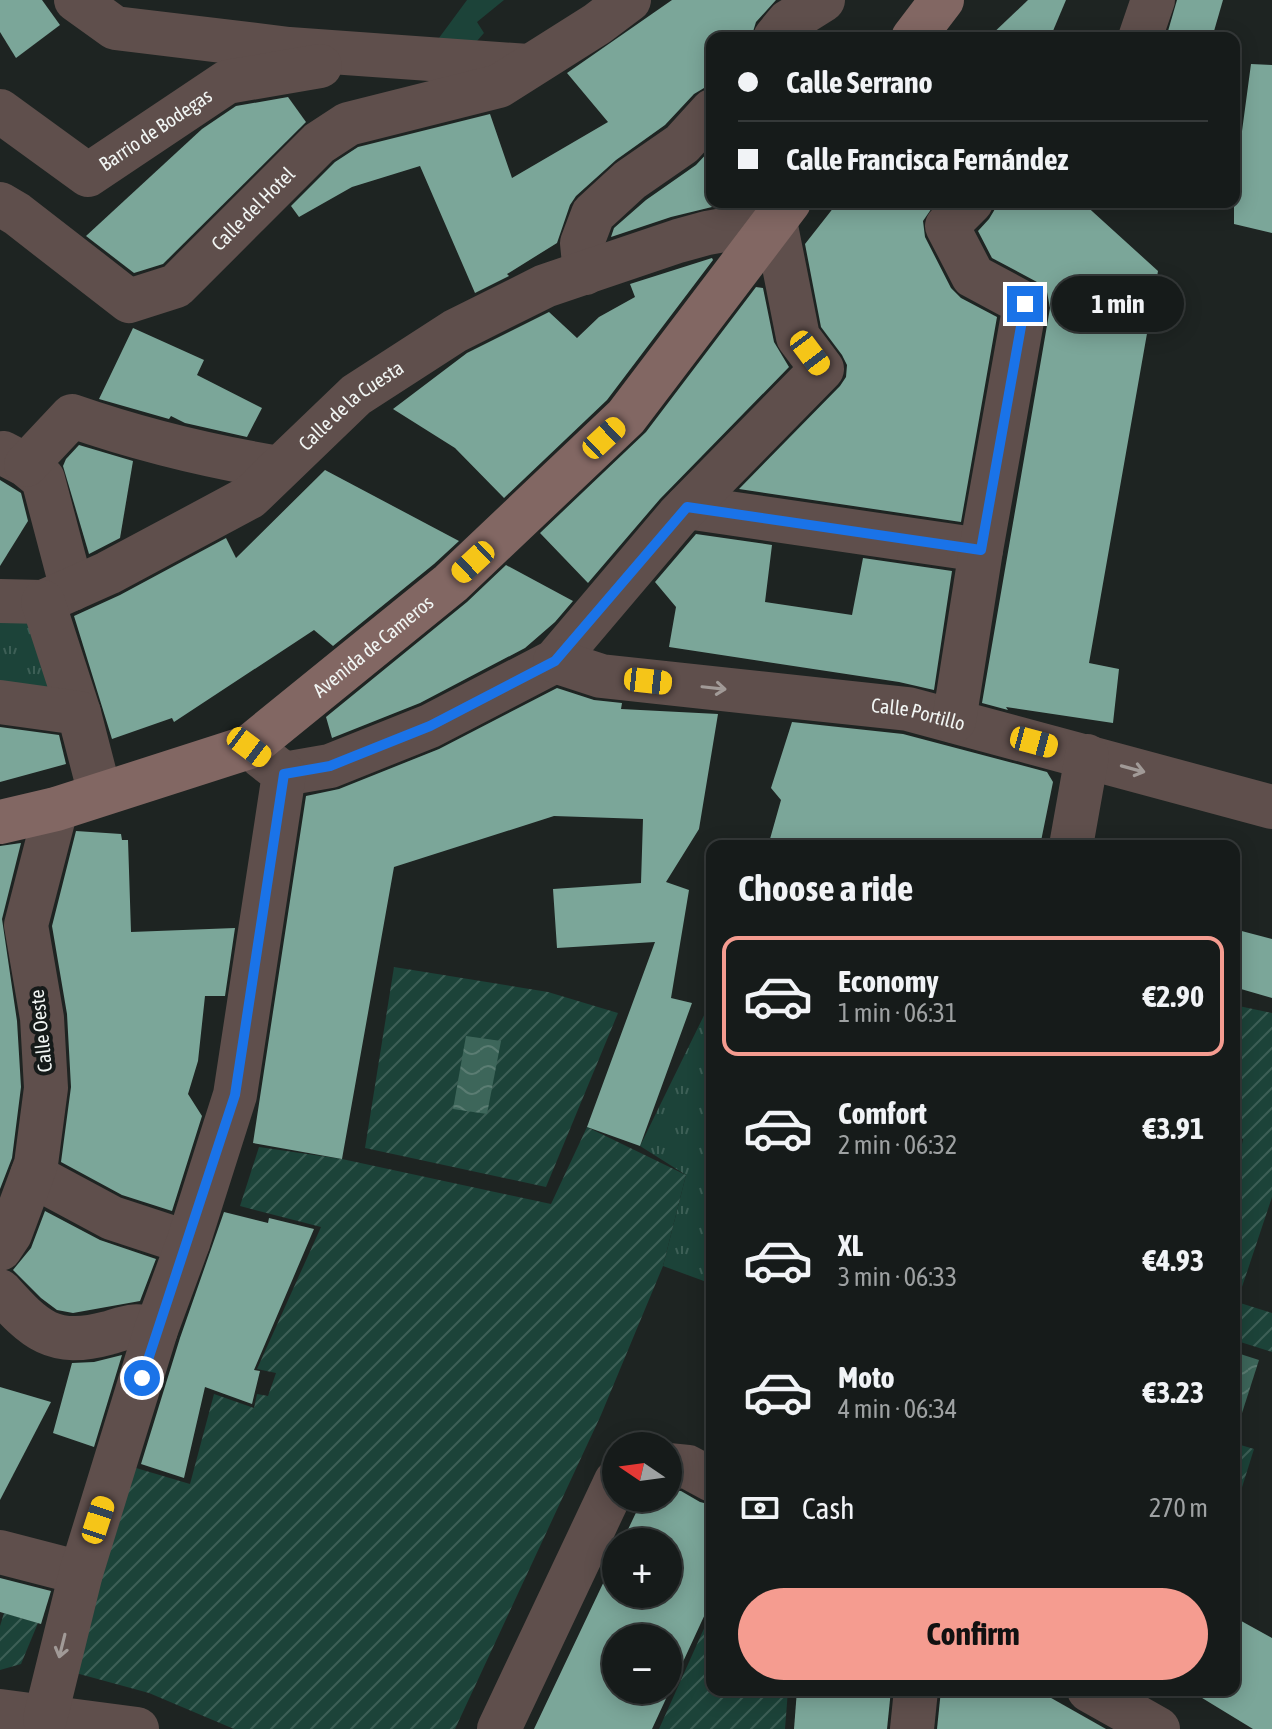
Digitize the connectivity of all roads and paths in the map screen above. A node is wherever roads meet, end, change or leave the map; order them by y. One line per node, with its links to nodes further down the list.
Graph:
1 (76, 0): 9 (street, Barrio de Bodegas)
2 (629, 0): 10 (street)
3 (823, 0): 6 (street)
4 (942, 0): 7 (main road)
5 (1153, 0): 8 (street)
6 (780, 32)
7 (918, 32)
8 (1142, 32)
9 (376, 55): 10 (street, Barrio de Bodegas); 11 (street, Barrio de Bodegas)
10 (530, 67): 13 (street, Calle del Hotel)
11 (0, 111)
12 (706, 118): 16 (street)
13 (0, 204)
14 (782, 212): 16 (street, Calle de la Cuesta); 19 (street); 27 (main road, Avenida de Cameros)
15 (959, 214): 20 (street)
16 (591, 287): 18 (street, Calle de la Cuesta)
17 (13, 459): 18 (street); 21 (street)
18 (279, 468): 21 (street, Calle de la Cuesta)
19 (687, 507): 20 (street); 23 (street)
20 (981, 550): 26 (street)
21 (58, 595): 22 (street); 25 (street)
22 (0, 601)
23 (555, 661): 26 (street, Calle Portillo, one-way to 26); 29 (street)
24 (0, 702): 25 (street)
25 (79, 713): 30 (street)
26 (954, 721): 28 (street, Calle Portillo)
27 (249, 747): 29 (street); 30 (main road, Avenida de Cameros)
28 (1087, 756): 31 (street, Calle Portillo, one-way to 31); 34 (street)
29 (284, 774): 36 (street)
30 (100, 794): 32 (main road, Avenida de Cameros)
31 (1272, 807)
32 (56, 809): 33 (main road, Avenida de Cameros); 35 (street, Calle Oeste)
33 (0, 822)
34 (1072, 840)
35 (32, 1175): 36 (street); 37 (street, Calle Oeste)
36 (188, 1243): 39 (street)
37 (0, 1249)
38 (0, 1291): 39 (street)
39 (156, 1330): 44 (street)
40 (682, 1466): 41 (street)
41 (706, 1477)
42 (602, 1511): 50 (street)
43 (0, 1552): 44 (street)
44 (81, 1573): 48 (street, one-way to 48)
45 (915, 1696): 51 (street)
46 (1100, 1696): 52 (street)
47 (0, 1711): 48 (street)
48 (45, 1719): 49 (street)
49 (137, 1729)
50 (499, 1729)
51 (912, 1729)
52 (1158, 1729)

